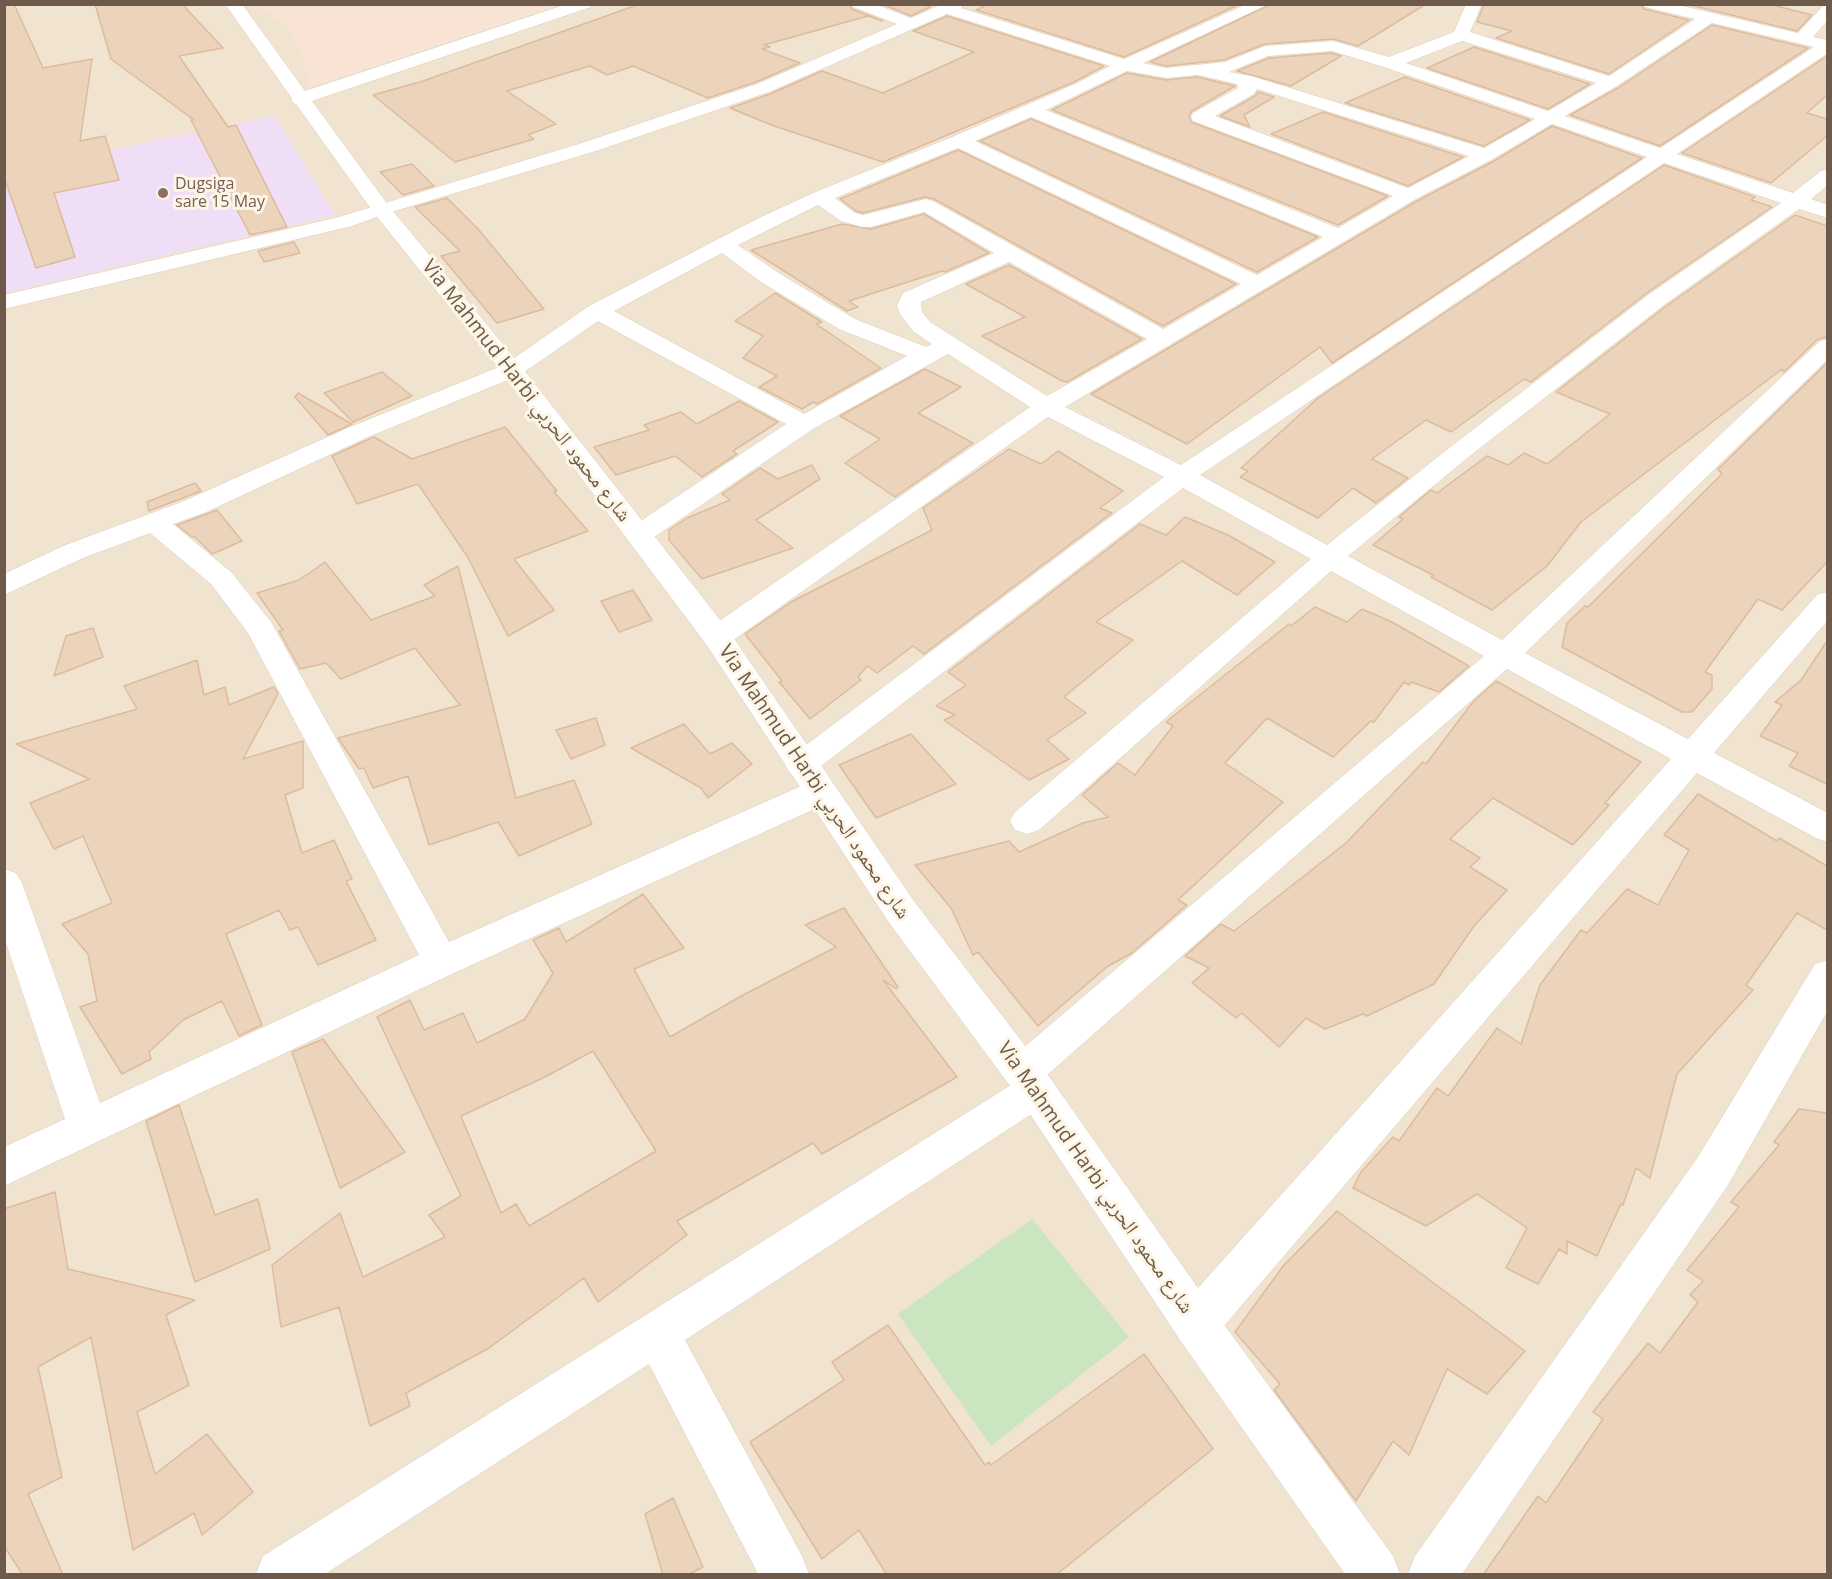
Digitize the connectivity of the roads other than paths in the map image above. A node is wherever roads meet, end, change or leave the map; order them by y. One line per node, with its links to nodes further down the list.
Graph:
1 (232, 4): 19 (street, Via Mahmud Harbi شارع محمود الحربي)
2 (585, 4): 19 (street)
3 (859, 4): 10 (street)
4 (1261, 4): 15 (street)
5 (1474, 4): 11 (street)
6 (1651, 4): 9 (street)
7 (951, 6): 10 (street); 15 (street)
8 (1827, 10): 12 (street)
9 (1708, 18): 12 (street); 18 (street)
10 (912, 24): 29 (street)
11 (1461, 35): 14 (street); 18 (street)
12 (1802, 39): 13 (street)
13 (1827, 45): 24 (street)
14 (1390, 63): 16 (street); 21 (street)
15 (1125, 65): 16 (street); 20 (street)
16 (1192, 70): 17 (street)
17 (1245, 80): 23 (street); 26 (street)
18 (1611, 82): 21 (street)
19 (299, 99): 29 (street, Via Mahmud Harbi شارع محمود الحربي)
20 (1031, 110): 22 (street); 31 (street)
21 (1549, 117): 23 (street); 24 (street)
22 (959, 141): 27 (street); 34 (street)
23 (1486, 154): 26 (street)
24 (1665, 156): 28 (street); 43 (street)
25 (1827, 175): 28 (street)
26 (1409, 195): 31 (street)
27 (820, 197): 32 (street); 33 (street)
28 (1795, 202): 30 (street); 46 (street)
29 (381, 209): 35 (street); 40 (street, Via Mahmud Harbi شارع محمود الحربي)
30 (1827, 212)
31 (1340, 236): 34 (street)
32 (724, 244): 36 (street); 39 (street)
33 (1010, 254): 37 (street); 39 (street)
34 (1259, 284): 37 (street)
35 (4, 302)
36 (597, 311): 40 (street); 42 (street)
37 (1164, 339): 41 (street)
38 (1827, 346): 50 (street)
39 (938, 350): 41 (street); 42 (street)
40 (512, 370): 44 (street); 45 (street, Via Mahmud Harbi شارع محمود الحربي)
41 (1047, 408): 43 (street); 49 (street)
42 (804, 424): 45 (street)
43 (1182, 476): 46 (street); 52 (street)
44 (153, 522): 47 (street); 56 (street)
45 (640, 534): 49 (street, Via Mahmud Harbi شارع محمود الحربي)
46 (1330, 557): 50 (street); 53 (street)
47 (4, 586)
48 (1827, 601): 51 (street)
49 (717, 638): 52 (street, Via Mahmud Harbi شارع محمود الحربي)
50 (1505, 655): 51 (street); 58 (street)
51 (1692, 755): 54 (street); 61 (street)
52 (811, 778): 56 (street); 58 (street, Via Mahmud Harbi شارع محمود الحربي)
53 (1026, 821)
54 (1827, 829)
55 (4, 883): 59 (street)
56 (441, 962): 59 (street)
57 (1827, 975): 66 (street)
58 (1030, 1081): 61 (street, Via Mahmud Harbi شارع محمود الحربي); 62 (street)
59 (88, 1127): 60 (street)
60 (4, 1167)
61 (1196, 1324): 65 (street, Via Mahmud Harbi شارع محمود الحربي)
62 (657, 1333): 63 (street); 64 (street)
63 (281, 1575)
64 (784, 1575)
65 (1375, 1575)
66 (1433, 1575)

